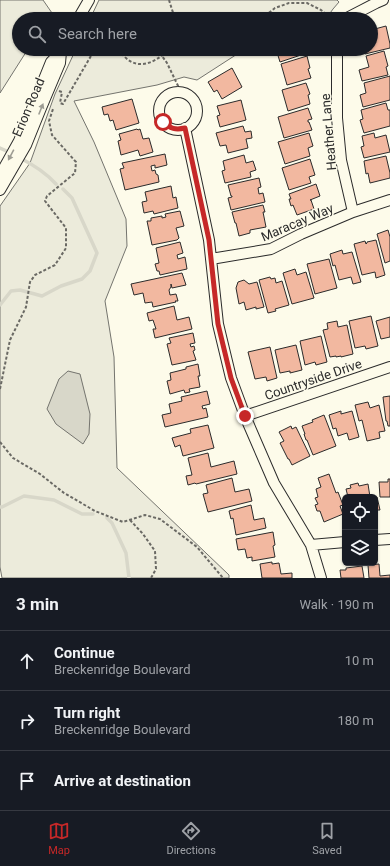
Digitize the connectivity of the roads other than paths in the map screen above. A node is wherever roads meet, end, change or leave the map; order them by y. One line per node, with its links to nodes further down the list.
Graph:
1 (89, 0): 3 (street)
2 (383, 0): 4 (street)
3 (82, 12)
4 (359, 12)
5 (56, 56): 8 (street, Erion Road)
6 (337, 56): 11 (street, Heather Lane)
7 (185, 128): 7 (street); 12 (street)
8 (5, 173): 9 (street, Erion Road)
9 (0, 190)
10 (390, 200): 11 (street, Maracay Way)
11 (353, 212): 12 (street, Maracay Way)
12 (211, 259): 14 (street)
13 (390, 367): 14 (street, Countryside Drive)
14 (245, 416): 18 (street)
15 (390, 539): 16 (street)
16 (378, 540)
17 (342, 542): 18 (street)
18 (311, 545): 19 (street)
19 (321, 578)

